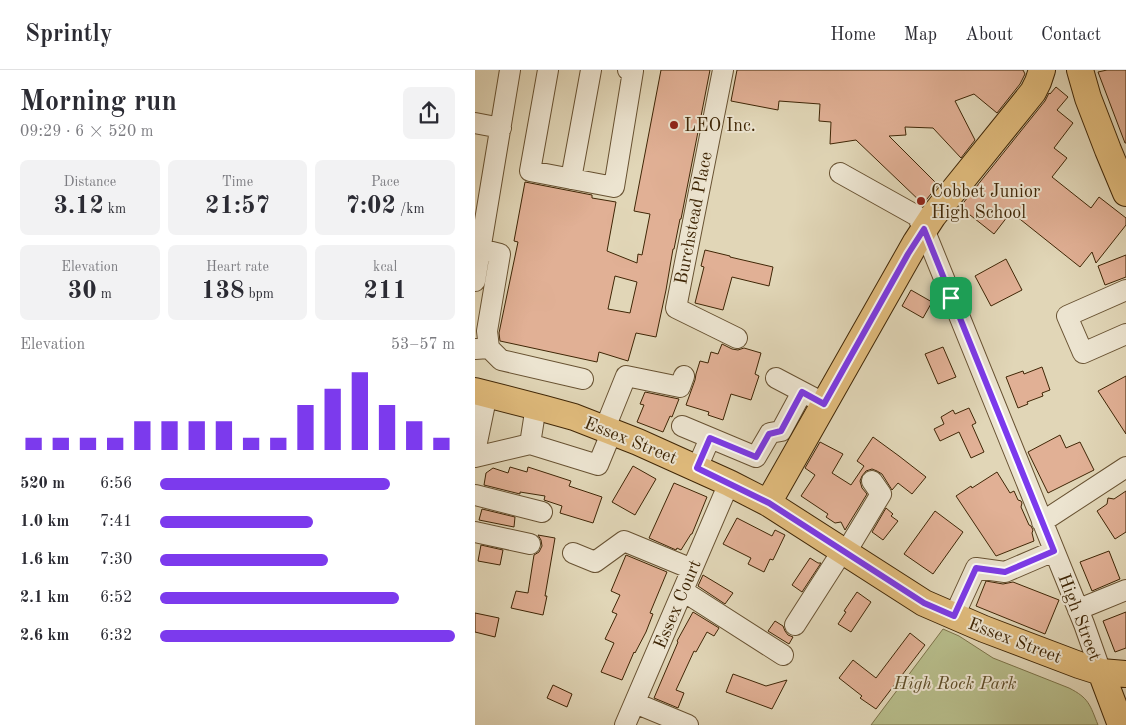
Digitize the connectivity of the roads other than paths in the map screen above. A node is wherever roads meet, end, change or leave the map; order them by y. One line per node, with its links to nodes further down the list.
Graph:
1 (511, 70): 11 (street)
2 (548, 70): 13 (street)
3 (591, 70): 13 (street)
4 (628, 70): 13 (street)
5 (723, 70): 20 (street, Burchstead Place)
6 (1042, 70): 15 (main road)
7 (1063, 70): 9 (main road)
8 (1080, 70): 9 (main road)
9 (1088, 98): 14 (main road)
10 (475, 123): 11 (street)
11 (501, 128): 16 (street)
12 (840, 173): 15 (street, High Street)
13 (571, 179)
14 (1125, 186)
15 (924, 229): 26 (main road); 41 (street, High Street)
16 (480, 249): 17 (street); 21 (street)
17 (475, 280)
18 (1126, 290): 19 (street)
19 (1126, 334)
20 (737, 338)
21 (482, 348): 24 (street)
22 (684, 376): 29 (street)
23 (776, 378): 26 (street)
24 (583, 379)
25 (481, 392): 27 (main road, Essex Street); 32 (street)
26 (813, 398): 30 (street); 39 (main road)
27 (536, 406): 29 (main road, Essex Street); 31 (street)
28 (682, 426): 30 (street)
29 (608, 430): 31 (street); 35 (main road, Essex Street)
30 (710, 438): 35 (street)
31 (530, 444): 33 (street)
32 (475, 452)
33 (475, 457)
34 (1126, 467): 41 (street)
35 (697, 468): 37 (main road, Essex Street)
36 (872, 481): 44 (street)
37 (729, 483): 39 (main road, Essex Street); 47 (street, Essex Court)
38 (475, 495): 40 (street)
39 (769, 503): 44 (main road, Essex Street)
40 (543, 512)
41 (1042, 522): 45 (street, High Street)
42 (475, 532): 43 (street)
43 (531, 544)
44 (844, 551): 51 (main road, Essex Street); 52 (street)
45 (1054, 551): 50 (street, High Street); 51 (street)
46 (573, 553): 47 (street)
47 (692, 569): 49 (street, Essex Court)
48 (1126, 590): 50 (street)
49 (683, 591): 53 (street); 55 (street, Essex Court)
50 (1078, 610): 54 (street, High Street)
51 (954, 616): 54 (main road, Essex Street)
52 (795, 625)
53 (783, 656)
54 (1114, 673): 58 (main road)
55 (635, 703): 56 (street, Essex Court); 57 (street)
56 (625, 725)
57 (688, 725)
58 (1121, 725)

